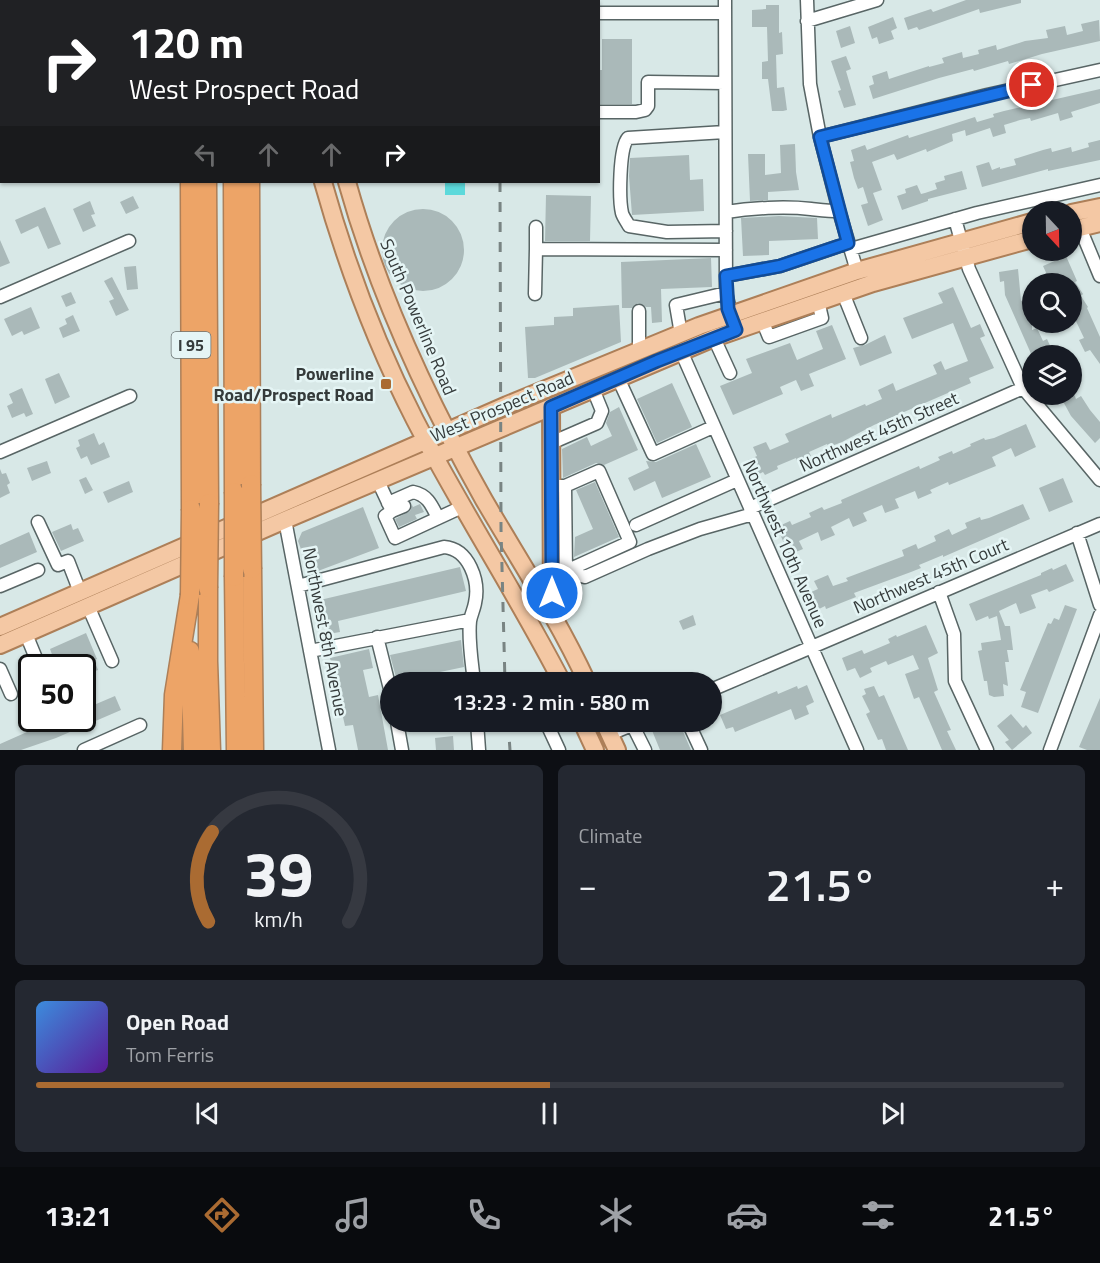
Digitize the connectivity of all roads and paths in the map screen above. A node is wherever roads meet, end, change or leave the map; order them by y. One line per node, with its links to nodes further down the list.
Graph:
1 (807, 0): 5 (street)
2 (877, 0): 5 (street)
3 (724, 7): 4 (street); 7 (street)
4 (600, 13)
5 (807, 21): 10 (street)
6 (1100, 70): 10 (street)
7 (725, 83): 8 (street); 9 (street)
8 (600, 112)
9 (725, 132): 21 (street); 27 (street)
10 (820, 137): 19 (street)
11 (190, 183): 83 (highway, I 95, bridge)
12 (207, 183): 115 (highway, bridge)
13 (233, 183): 116 (highway, bridge)
14 (250, 183): 117 (highway, bridge)
15 (347, 183): 58 (main road, South Powerline Road)
16 (1100, 185): 22 (street)
17 (325, 188): 59 (main road)
18 (1100, 207): 20 (main road)
19 (839, 211): 21 (street); 31 (street)
20 (1082, 211)
21 (726, 212): 27 (street)
22 (955, 219): 31 (street); 32 (street)
23 (1100, 223): 26 (main road)
24 (1022, 226): 32 (main road, West Prospect Road)
25 (536, 227): 33 (street)
26 (1082, 227)
27 (726, 231): 34 (street)
28 (1022, 240): 32 (main road, West Prospect Road)
29 (129, 241): 41 (street)
30 (1082, 242): 37 (street)
31 (850, 246): 35 (street); 36 (street)
32 (963, 248): 35 (main road, West Prospect Road); 39 (main road, West Prospect Road); 51 (street)
33 (536, 249): 34 (street); 40 (street)
34 (726, 250): 36 (street)
35 (857, 271): 43 (main road, West Prospect Road)
36 (726, 276): 38 (street)
37 (1100, 276)
38 (726, 293): 43 (street); 44 (street)
39 (843, 293): 43 (main road, West Prospect Road); 46 (street)
40 (535, 294)
41 (0, 297)
42 (639, 311): 47 (street)
43 (733, 322): 44 (main road, West Prospect Road); 45 (main road, West Prospect Road)
44 (681, 334): 47 (main road, West Prospect Road)
45 (714, 338): 48 (main road, West Prospect Road); 49 (street)
46 (861, 338)
47 (639, 350): 58 (main road, West Prospect Road)
48 (681, 351): 50 (main road, West Prospect Road); 57 (street, Northwest 10th Avenue)
49 (730, 373)
50 (618, 378): 53 (main road, West Prospect Road); 57 (street)
51 (1022, 386)
52 (1022, 388): 71 (street, Northwest 45th Street)
53 (593, 389): 56 (main road, West Prospect Road); 60 (street)
54 (130, 396): 62 (street)
55 (1037, 405): 65 (street)
56 (551, 407): 60 (main road); 61 (main road, West Prospect Road)
57 (713, 427): 64 (street, Northwest 10th Avenue)
58 (447, 431): 59 (main road, West Prospect Road); 61 (main road, South Powerline Road)
59 (426, 441): 63 (main road); 84 (main road, West Prospect Road)
60 (551, 443): 67 (main road)
61 (456, 448): 63 (main road, West Prospect Road); 86 (main road, South Powerline Road)
62 (0, 452)
63 (435, 457): 66 (main road, West Prospect Road); 70 (main road)
64 (737, 480): 71 (street, Northwest 10th Avenue); 76 (street)
65 (1100, 480)
66 (378, 481): 69 (street); 73 (main road, West Prospect Road)
67 (558, 486): 79 (main road); 79 (street)
68 (425, 496): 69 (street); 69 (street); 72 (street)
69 (390, 507): 72 (street)
70 (462, 507): 72 (street); 100 (main road)
71 (752, 511): 79 (street, Northwest 45th Street); 93 (street, Northwest 10th Avenue)
72 (438, 518)
73 (285, 520): 81 (street, Northwest 8th Avenue); 84 (main road, West Prospect Road)
74 (38, 522): 84 (street)
75 (1100, 524): 77 (street, Northwest 45th Court)
76 (636, 525)
77 (1077, 533): 82 (street, Northwest 45th Court); 85 (street)
78 (38, 570): 80 (street)
79 (559, 571): 86 (main road)
80 (0, 586)
81 (298, 586): 88 (street); 94 (street, Northwest 8th Avenue)
82 (939, 592): 93 (street, Northwest 45th Court); 127 (street)
83 (190, 595): 113 (highway); 114 (highway, I 95)
84 (84, 599): 89 (main road, West Prospect Road); 90 (main road, West Prospect Road); 96 (street)
85 (1100, 605)
86 (552, 614): 101 (main road, South Powerline Road)
87 (1100, 615): 128 (street)
88 (470, 620): 91 (street); 99 (street)
89 (0, 627)
90 (26, 634): 92 (main road, West Prospect Road); 95 (street)
91 (377, 637): 94 (street); 98 (street)
92 (0, 645)
93 (811, 646): 102 (street, Northwest 45th Court); 126 (street, Northwest 10th Avenue)
94 (310, 651): 118 (street, Northwest 8th Avenue)
95 (34, 654)
96 (112, 661)
97 (0, 669): 103 (street)
98 (386, 672)
99 (473, 672)
100 (556, 672)
101 (582, 672)
102 (722, 685)
103 (11, 694)
104 (140, 725): 112 (street)
105 (399, 732): 119 (street)
106 (478, 732): 120 (street)
107 (551, 732): 121 (street)
108 (587, 732): 122 (main road)
109 (609, 732): 123 (main road)
110 (638, 732): 124 (street)
111 (693, 732): 125 (street)
112 (84, 750)
113 (172, 750)
114 (193, 750)
115 (211, 750)
116 (236, 750)
117 (254, 750)
118 (329, 750)
119 (402, 750)
120 (479, 750)
121 (559, 750)
122 (595, 750)
123 (617, 750)
124 (645, 750)
125 (701, 750)
126 (858, 750)
127 (987, 750)
128 (1050, 750)

